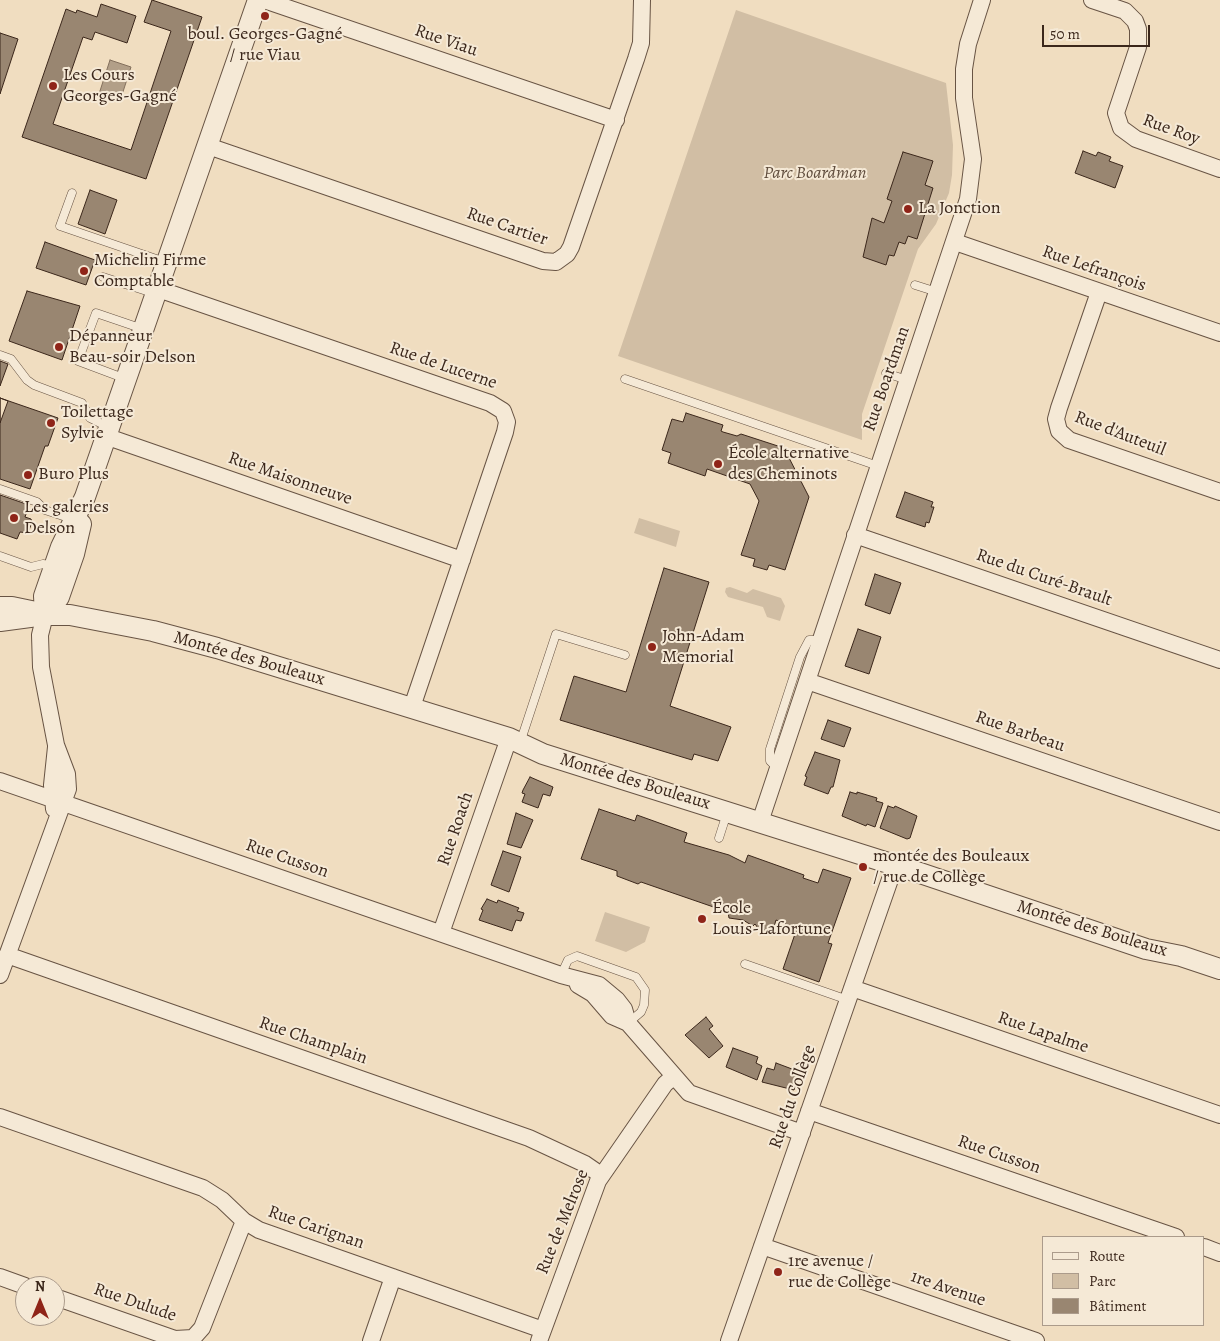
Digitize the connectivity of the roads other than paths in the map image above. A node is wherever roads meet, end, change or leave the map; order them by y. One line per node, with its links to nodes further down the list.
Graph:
1 (258, 0): 7 (street)
2 (264, 0): 6 (street, Rue Viau)
3 (642, 0): 6 (street, Rue Cartier)
4 (982, 0): 10 (street, Rue Boardman)
5 (1092, 0): 8 (street, Rue Roy)
6 (616, 120): 7 (street, Rue Cartier)
7 (208, 146): 11 (street)
8 (1220, 168)
9 (72, 193): 11 (lane)
10 (955, 242): 15 (street, Rue Boardman); 16 (street, Rue Lefrançois)
11 (167, 262): 14 (street)
12 (104, 277): 14 (lane)
13 (916, 285): 15 (lane)
14 (156, 292): 17 (street); 31 (street, Rue de Lucerne)
15 (938, 292): 23 (street, Rue Boardman)
16 (1099, 292): 18 (street, Rue Lefrançois); 27 (street, Rue d'Auteuil)
17 (143, 329): 21 (street); 21 (lane)
18 (1220, 333)
19 (0, 356): 24 (lane)
20 (886, 373): 23 (lane)
21 (126, 379): 24 (street)
22 (625, 379): 25 (lane)
23 (907, 380): 25 (street, Rue Boardman)
24 (107, 432): 28 (street); 31 (street, Rue Maisonneuve)
25 (878, 466): 29 (street, Rue Boardman)
26 (0, 489): 28 (lane)
27 (1220, 492)
28 (78, 521): 32 (street); 34 (street)
29 (855, 535): 36 (street, Rue Boardman); 38 (street, Rue du Curé-Brault)
30 (0, 556): 32 (lane)
31 (462, 560): 40 (street, Rue de Lucerne)
32 (54, 567): 34 (street)
33 (0, 607): 34 (street, Montée des Bouleaux)
34 (45, 615): 35 (street, Montée des Bouleaux); 40 (street, Montée des Bouleaux); 44 (street)
35 (0, 621)
36 (820, 640): 39 (street, Rue Boardman); 42 (lane)
37 (625, 656): 41 (lane)
38 (1220, 660)
39 (807, 681): 42 (street, Rue Boardman); 47 (street, Rue Barbeau)
40 (412, 707): 41 (street, Montée des Bouleaux)
41 (514, 741): 45 (street, Montée des Bouleaux); 50 (street, Rue Roach)
42 (777, 769): 46 (street, Rue Boardman)
43 (0, 781): 44 (street, Rue Cusson)
44 (58, 801): 50 (street, Rue Cusson); 51 (street)
45 (728, 812): 46 (street, Montée des Bouleaux); 48 (lane)
46 (760, 822): 49 (street, Montée des Bouleaux)
47 (1220, 822)
48 (719, 838)
49 (895, 865): 53 (street, Montée des Bouleaux); 56 (street, Rue du Collège)
50 (441, 933): 54 (street, Rue Cusson)
51 (7, 955): 55 (street); 63 (street, Rue Champlain)
52 (745, 964): 56 (lane)
53 (1220, 969)
54 (561, 975): 57 (street, Rue Cusson); 57 (lane)
55 (0, 976)
56 (850, 994): 59 (street, Rue du Collège); 60 (street, Rue Lapalme)
57 (628, 1023): 58 (street, Rue Cusson)
58 (673, 1076): 62 (street, Rue Cusson); 63 (street, Rue de Melrose)
59 (809, 1111): 62 (street, Rue du Collège); 65 (street, Rue Cusson)
60 (1220, 1115)
61 (0, 1117): 64 (street, Rue Carignan)
62 (802, 1133): 66 (street, Rue du Collège)
63 (601, 1175): 73 (street, Rue de Melrose)
64 (244, 1221): 70 (street, Rue Carignan); 72 (street, Rue Dulude)
65 (1173, 1236)
66 (762, 1246): 75 (street, Rue du Collège); 76 (street, 1re Avenue)
67 (1205, 1247): 68 (street)
68 (1220, 1252)
69 (0, 1277): 71 (street)
70 (393, 1277): 73 (street, Rue Carignan); 74 (street)
71 (15, 1282)
72 (65, 1300)
73 (541, 1336)
74 (371, 1341)
75 (729, 1341)
76 (1036, 1341)

